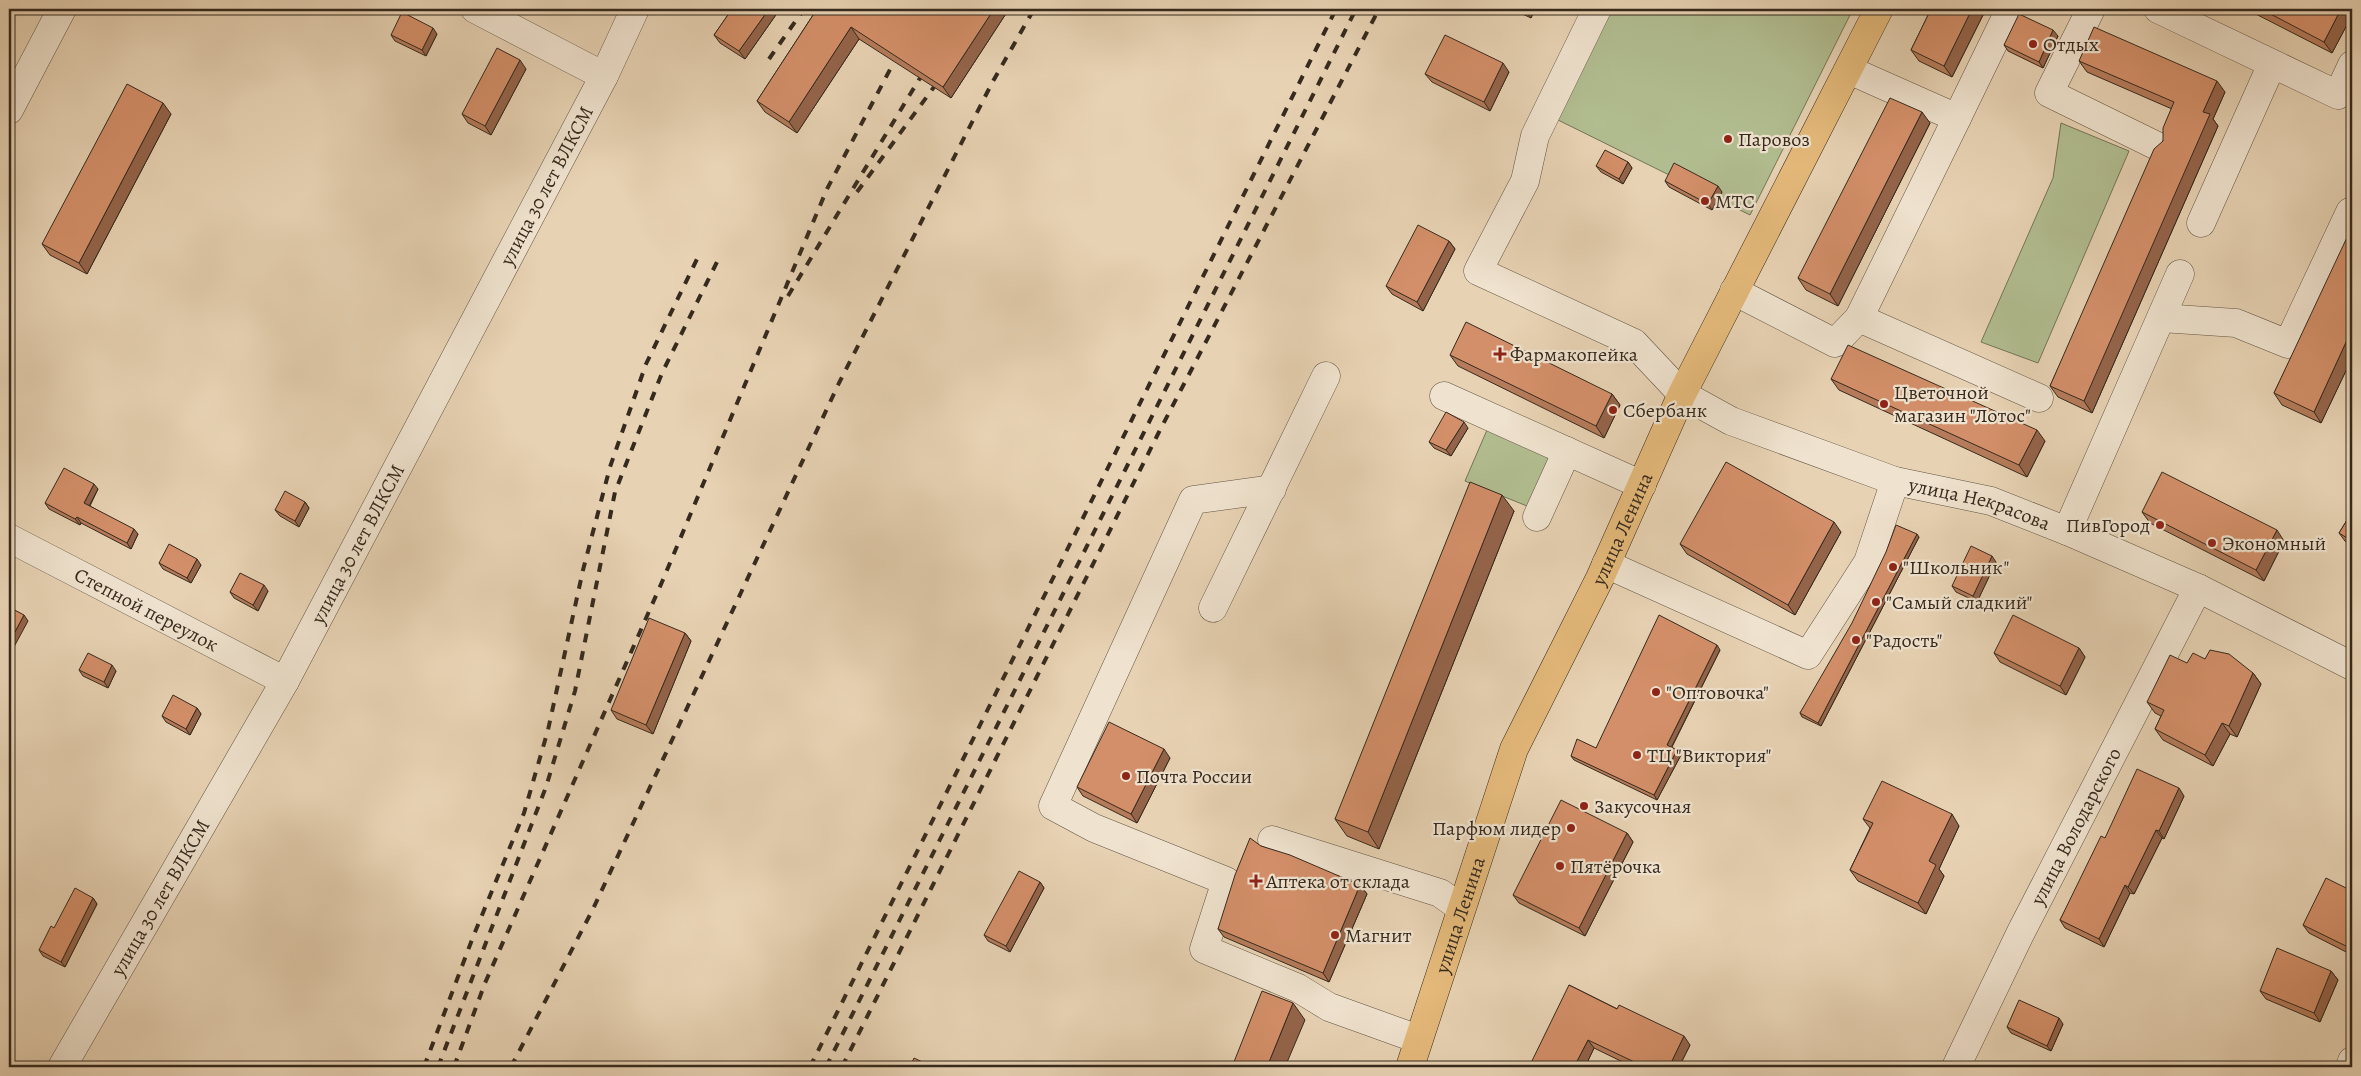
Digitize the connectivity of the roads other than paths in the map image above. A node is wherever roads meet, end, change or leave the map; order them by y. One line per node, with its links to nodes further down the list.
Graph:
1 (62, 9): 13 (street)
2 (476, 9): 12 (street)
3 (635, 9): 12 (street, улица 30 лет ВЛКСМ)
4 (1597, 9): 23 (street, улица Некрасова)
5 (1879, 9): 11 (main road, улица Ленина)
6 (2010, 9): 14 (street)
7 (2091, 9): 15 (street)
8 (2158, 9): 9 (street)
9 (2272, 64): 10 (street); 17 (street)
10 (2352, 65)
11 (1849, 70): 14 (street); 19 (main road, улица Ленина)
12 (604, 76): 37 (street, улица 30 лет ВЛКСМ)
13 (9, 110)
14 (1957, 118): 20 (street)
15 (2157, 146)
16 (2352, 213): 21 (street)
17 (2201, 223)
18 (2180, 274): 21 (street)
19 (1734, 291): 20 (street); 23 (main road, улица Ленина)
20 (1859, 318): 25 (street)
21 (2161, 318): 31 (street)
22 (1326, 376): 29 (street)
23 (1682, 394): 27 (street, улица Некрасова); 28 (main road, улица Ленина)
24 (1444, 396): 26 (street)
25 (2039, 398)
26 (1567, 451): 28 (street); 30 (street)
27 (1895, 481): 31 (street, улица Некрасова); 33 (street)
28 (1642, 485): 33 (main road, улица Ленина)
29 (1272, 489): 35 (street); 40 (street)
30 (1537, 517)
31 (2067, 531): 34 (street, улица Некрасова)
32 (9, 538): 37 (street, Степной переулок)
33 (1606, 564): 39 (main road, улица Ленина)
34 (2198, 588): 36 (street, улица Некрасова); 44 (street, улица Володарского)
35 (1213, 608)
36 (2352, 666)
37 (285, 681): 42 (street, улица 30 лет ВЛКСМ)
38 (1272, 840): 39 (street)
39 (1461, 908): 40 (main road, улица Ленина)
40 (1418, 1039): 43 (main road, улица Ленина)
41 (2352, 1062): 45 (street)
42 (62, 1067)
43 (1410, 1067)
44 (1956, 1067)
45 (2350, 1067)

